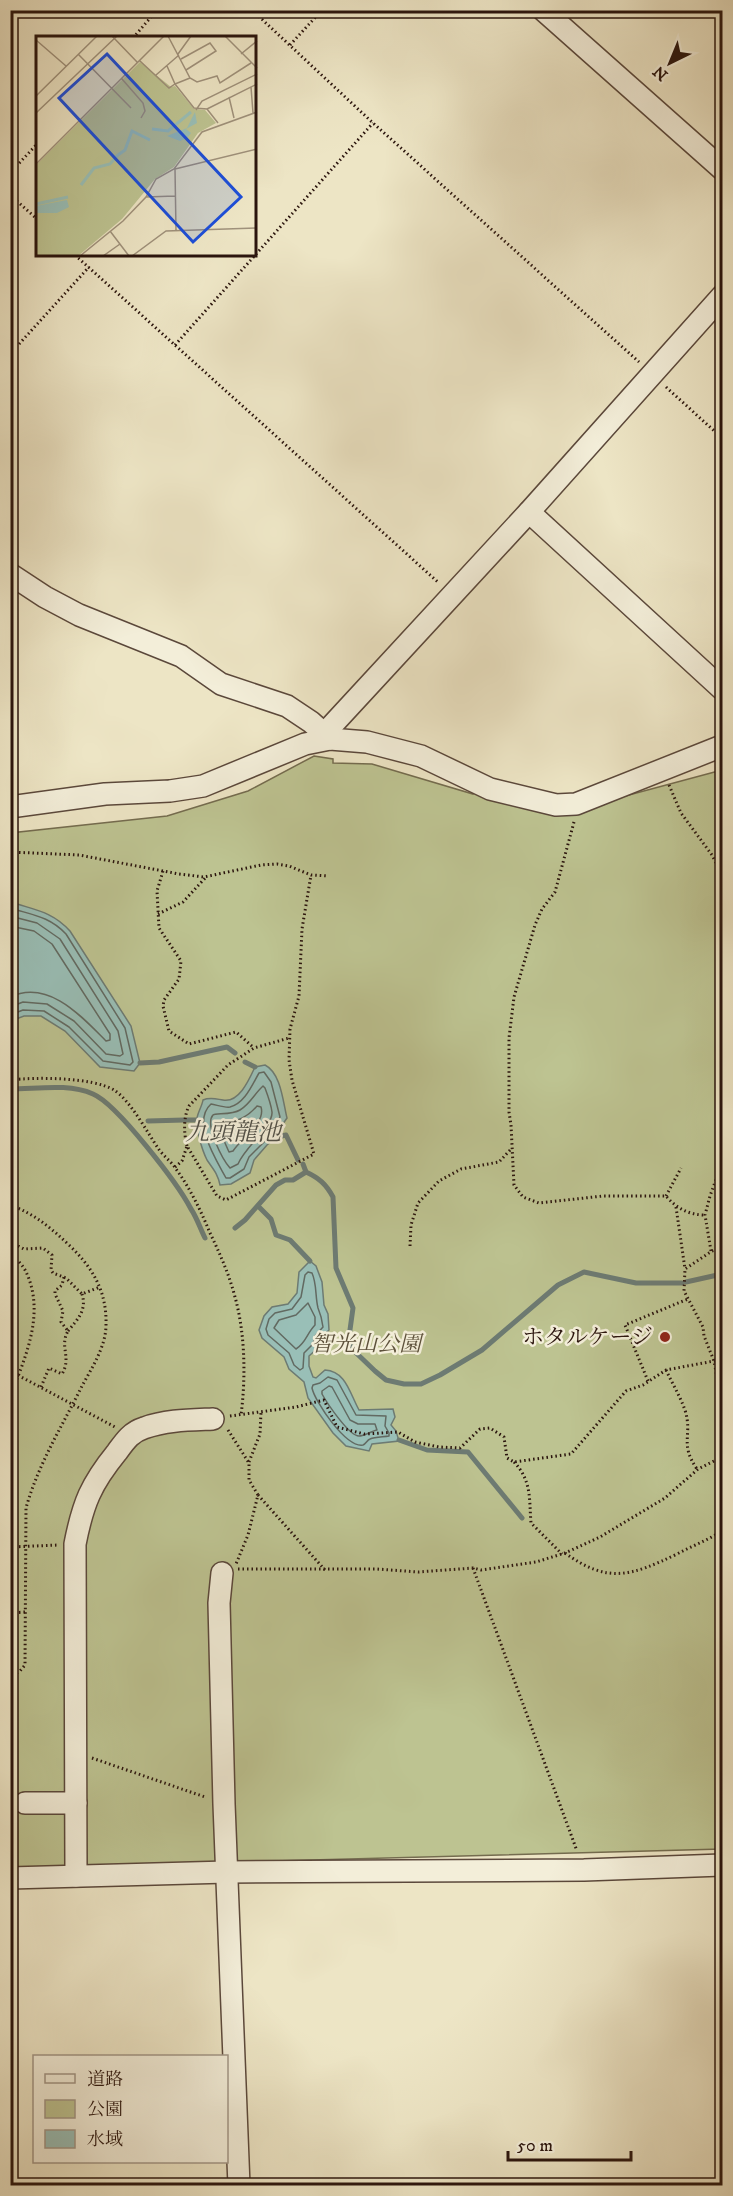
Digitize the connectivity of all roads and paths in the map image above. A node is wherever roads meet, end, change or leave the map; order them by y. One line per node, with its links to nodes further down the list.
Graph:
1 (158, 10): 5 (path)
2 (252, 10): 6 (path)
3 (322, 10): 6 (path)
4 (543, 10): 9 (street)
5 (135, 36)
6 (290, 45): 7 (path)
7 (373, 123): 13 (path); 20 (path)
8 (36, 145): 10 (path)
9 (723, 169)
10 (10, 173)
11 (10, 195): 12 (path)
12 (36, 218)
13 (256, 254)
14 (76, 256): 16 (path)
15 (254, 256): 18 (path)
16 (88, 267): 18 (path); 19 (path)
17 (723, 296): 20 (street)
18 (175, 345): 24 (path)
19 (10, 354)
20 (653, 375): 21 (path); 22 (street)
21 (723, 438)
22 (529, 512): 24 (street); 25 (street)
23 (10, 574): 26 (street)
24 (453, 595): 26 (street)
25 (723, 689)
26 (327, 736): 29 (street); 30 (street)
27 (723, 746): 28 (street)
28 (662, 770): 29 (street); 34 (path)
29 (576, 804): 42 (path)
30 (10, 807)
31 (10, 852): 32 (path)
32 (163, 871): 35 (path); 37 (path)
33 (311, 875): 35 (path); 36 (path); 38 (path)
34 (723, 875)
35 (207, 876): 37 (path)
36 (328, 876)
37 (158, 914): 39 (path)
38 (289, 1038): 39 (path); 41 (path)
39 (254, 1048): 41 (path)
40 (10, 1080): 44 (path)
41 (187, 1146): 44 (path)
42 (512, 1148): 46 (path); 51 (path)
43 (723, 1163): 49 (path)
44 (175, 1167): 72 (path)
45 (681, 1167): 46 (path)
46 (666, 1196): 48 (path)
47 (10, 1205): 57 (path)
48 (676, 1207): 49 (path); 55 (path)
49 (705, 1215): 54 (path)
50 (10, 1246): 56 (path)
51 (410, 1246)
52 (723, 1248): 54 (path)
53 (10, 1252): 65 (path)
54 (711, 1252): 55 (path)
55 (685, 1269): 59 (path)
56 (64, 1277): 58 (path); 60 (path)
57 (100, 1287): 58 (path); 69 (path)
58 (82, 1294): 60 (path)
59 (688, 1299): 61 (path); 66 (path)
60 (68, 1331): 67 (path)
61 (714, 1361): 62 (path); 63 (path); 70 (path)
62 (723, 1362)
63 (666, 1370): 66 (path); 78 (path)
64 (10, 1371): 65 (path)
65 (19, 1376): 67 (path); 68 (path)
66 (648, 1381): 76 (path)
67 (41, 1387): 69 (path)
68 (10, 1396)
69 (74, 1404): 74 (path); 83 (path)
70 (723, 1404)
71 (261, 1412): 72 (path); 76 (path); 77 (path)
72 (241, 1414): 73 (path)
73 (216, 1418): 74 (street); 77 (path)
74 (130, 1435): 81 (street)
75 (723, 1457): 78 (path)
76 (514, 1462): 84 (path)
77 (249, 1463): 79 (path)
78 (698, 1469): 84 (path)
79 (258, 1495): 86 (path); 86 (path)
80 (723, 1531): 84 (path)
81 (75, 1544): 83 (path); 91 (street)
82 (10, 1547): 83 (path)
83 (24, 1547): 88 (path)
84 (563, 1553): 85 (path)
85 (473, 1568): 86 (path); 96 (path)
86 (326, 1570)
87 (222, 1573): 94 (street)
88 (25, 1612): 89 (path); 90 (path)
89 (10, 1613)
90 (10, 1677)
91 (76, 1752): 93 (street); 94 (path)
92 (25, 1803): 93 (street)
93 (76, 1803): 98 (street)
94 (224, 1804): 97 (street)
95 (723, 1865): 96 (street)
96 (584, 1870): 97 (street)
97 (227, 1872): 98 (street); 100 (street)
98 (76, 1876): 99 (street)
99 (10, 1878)
100 (239, 2186)

